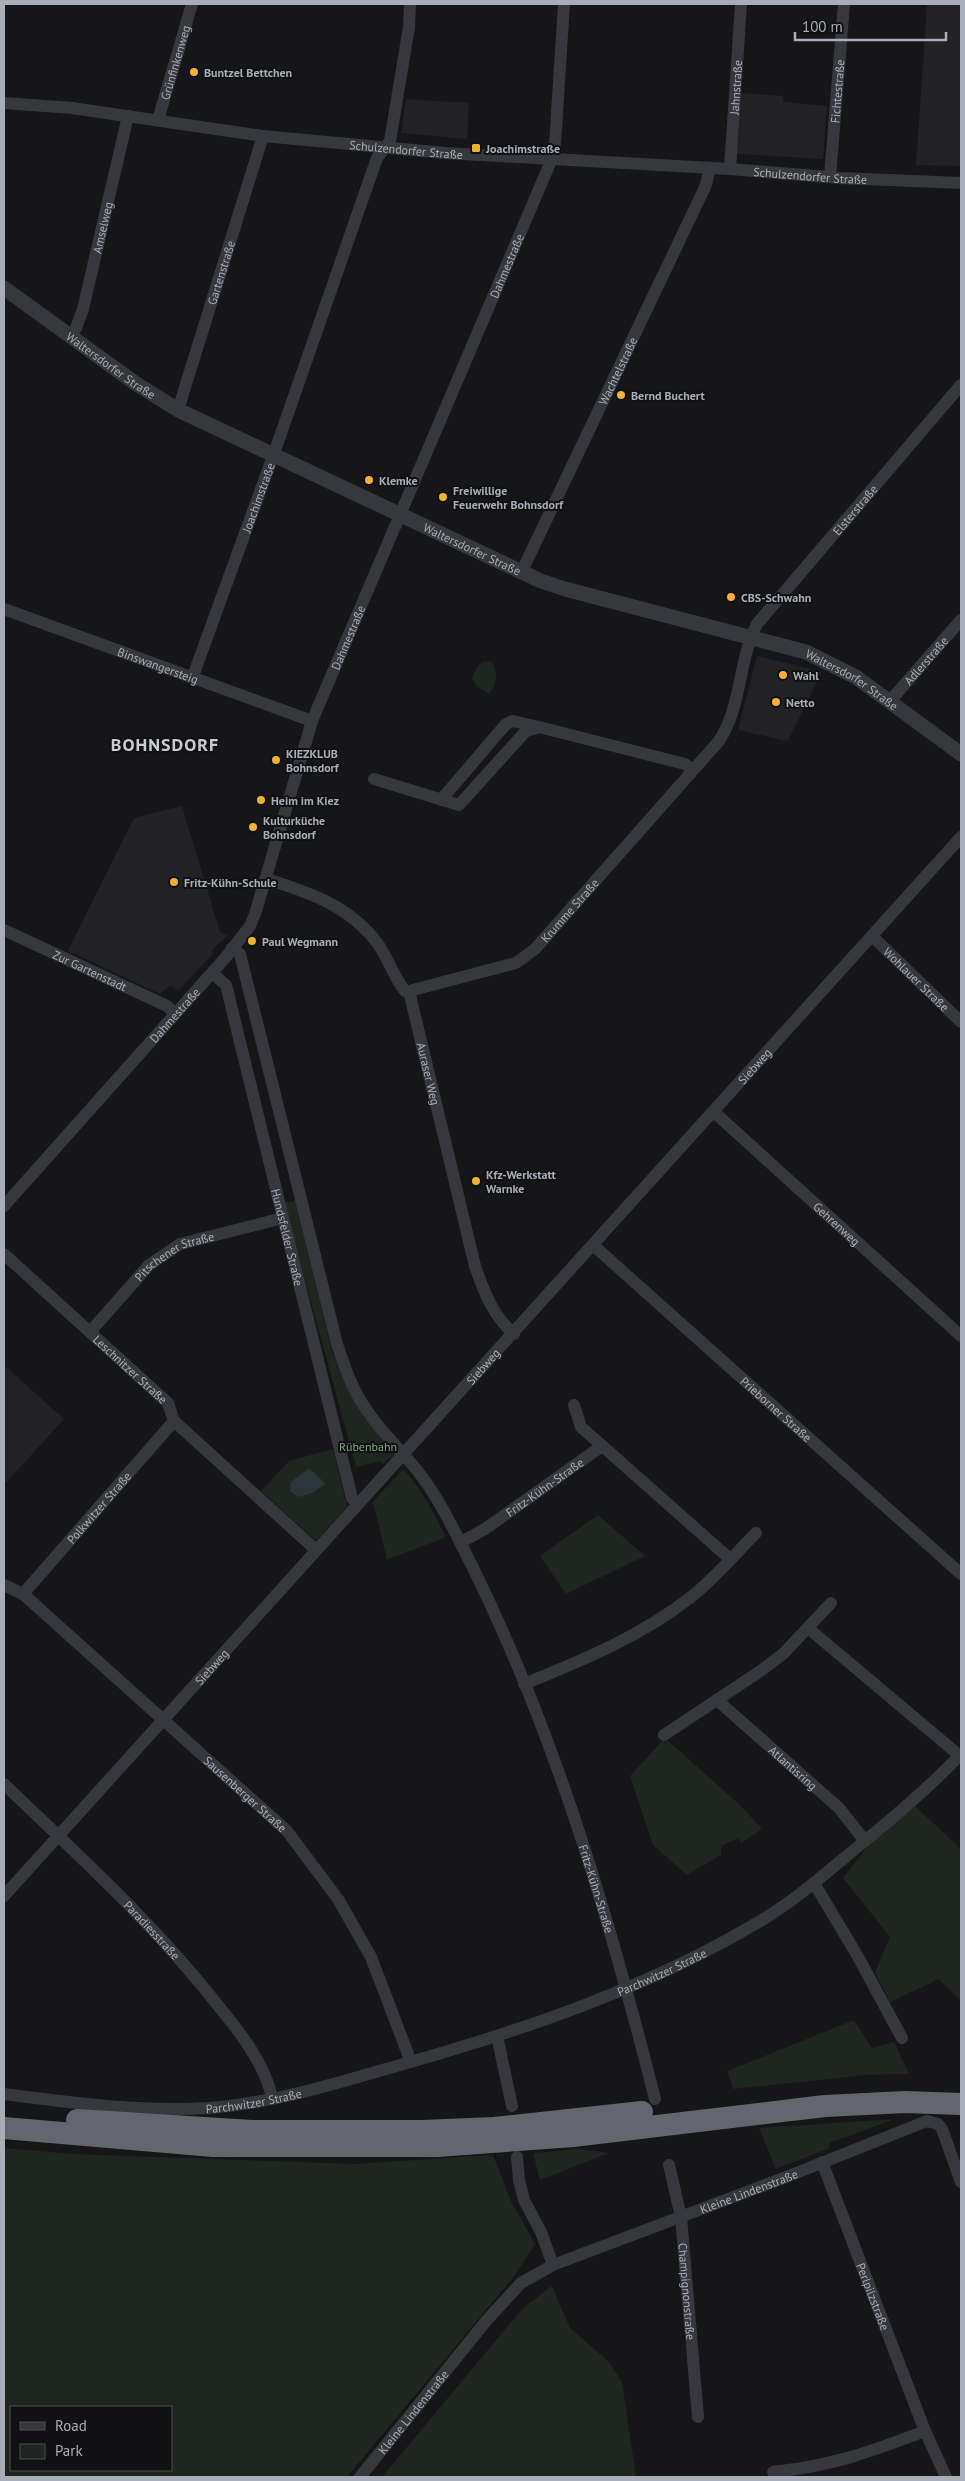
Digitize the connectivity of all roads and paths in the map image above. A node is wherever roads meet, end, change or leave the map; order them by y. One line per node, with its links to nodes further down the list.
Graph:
1 (192, 4): 8 (street, Grünfinkenweg)
2 (410, 4): 10 (street, Joachimstraße)
3 (564, 4): 11 (street, Dahmestraße)
4 (742, 4): 13 (street, Jahnstraße)
5 (844, 4): 14 (street, Fichtestraße)
6 (4, 103): 7 (street, Schulzendorfer Straße)
7 (128, 116): 8 (street, Schulzendorfer Straße); 17 (street, Amselweg)
8 (158, 120): 9 (street, Schulzendorfer Straße)
9 (263, 136): 10 (street, Schulzendorfer Straße); 19 (street, Gartenstraße)
10 (385, 148): 11 (street, Schulzendorfer Straße); 20 (street, Joachimstraße)
11 (551, 161): 12 (street, Schulzendorfer Straße); 21 (street, Dahmestraße)
12 (710, 168): 13 (street, Schulzendorfer Straße); 22 (street, Wachtelstraße)
13 (730, 169): 14 (street, Schulzendorfer Straße)
14 (830, 177): 15 (street, Schulzendorfer Straße)
15 (961, 183)
16 (4, 288): 17 (street, Waltersdorfer Straße)
17 (70, 336): 19 (street, Waltersdorfer Straße)
18 (961, 385): 25 (street, Elsterstraße)
19 (178, 410): 20 (street, Waltersdorfer Straße)
20 (273, 455): 21 (street, Waltersdorfer Straße); 26 (street, Joachimstraße)
21 (400, 516): 22 (street, Waltersdorfer Straße); 28 (street, Dahmestraße)
22 (521, 573): 25 (street, Waltersdorfer Straße)
23 (4, 609): 26 (street, Binswangersteig)
24 (961, 620): 27 (street, Adlerstraße)
25 (751, 636): 27 (street, Waltersdorfer Straße); 31 (street, Krumme Straße)
26 (192, 676): 28 (street, Binswangersteig)
27 (890, 701): 30 (street, Waltersdorfer Straße)
28 (312, 721): 35 (street, Dahmestraße)
29 (538, 727): 31 (street); 33 (street); 33 (street)
30 (961, 754)
31 (692, 770): 40 (street, Krumme Straße)
32 (374, 779): 33 (street)
33 (441, 800)
34 (961, 837): 37 (street, Siebweg)
35 (266, 880): 38 (street, Dahmestraße); 40 (street, Auraser Weg)
36 (4, 930): 41 (street, Zur Gartenstadt)
37 (872, 936): 42 (street, Wohlauer Straße); 43 (street, Siebweg)
38 (232, 948): 39 (street, Dahmestraße); 54 (street, Hundsfelder Straße)
39 (212, 973): 41 (street, Dahmestraße); 45 (street, Hundsfelder Straße)
40 (409, 991): 49 (street, Auraser Weg)
41 (175, 1014): 44 (street, Dahmestraße)
42 (961, 1022)
43 (714, 1112): 46 (street, Siebweg); 50 (street, Gehrenweg)
44 (4, 1206)
45 (283, 1218): 48 (street, Pitschener Straße); 55 (street, Hundsfelder Straße)
46 (593, 1245): 49 (street, Siebweg); 60 (street, Prieborner Straße)
47 (4, 1254): 48 (street, Leschnitzer Straße)
48 (90, 1332): 52 (street, Leschnitzer Straße)
49 (514, 1334): 54 (street, Siebweg)
50 (961, 1336)
51 (574, 1405): 53 (street)
52 (174, 1421): 58 (street, Leschnitzer Straße); 62 (street, Polkwitzer Straße)
53 (602, 1446): 57 (street, Fritz-Kühn-Straße); 59 (street)
54 (403, 1454): 55 (street, Siebweg); 57 (street, Fritz-Kühn-Straße)
55 (358, 1504): 58 (street, Siebweg)
56 (756, 1533): 59 (street)
57 (460, 1542): 65 (street, Fritz-Kühn-Straße)
58 (316, 1550): 67 (street, Siebweg)
59 (730, 1559): 65 (street)
60 (961, 1574)
61 (4, 1585): 62 (street, Sausenberger Straße)
62 (23, 1594): 67 (street, Sausenberger Straße)
63 (831, 1603): 64 (street)
64 (808, 1628): 66 (street); 69 (street)
65 (524, 1684): 75 (street, Fritz-Kühn-Straße)
66 (717, 1700): 68 (street); 72 (street, Atlantisring)
67 (163, 1720): 71 (street, Siebweg); 78 (street, Sausenberger Straße)
68 (664, 1735)
69 (961, 1755): 72 (street, Parchwitzer Straße)
70 (4, 1784): 71 (street, Paradiesstraße)
71 (59, 1836): 74 (street, Siebweg); 81 (street, Paradiesstraße)
72 (865, 1841): 73 (street, Parchwitzer Straße)
73 (814, 1883): 75 (street, Parchwitzer Straße); 77 (street)
74 (4, 1896)
75 (627, 1987): 76 (street, Parchwitzer Straße); 82 (street, Fritz-Kühn-Straße)
76 (497, 2036): 78 (street, Parchwitzer Straße); 84 (street)
77 (902, 2038)
78 (411, 2062): 81 (street, Parchwitzer Straße)
79 (961, 2089): 85 (highway)
80 (4, 2094): 81 (street, Parchwitzer Straße)
81 (272, 2097)
82 (655, 2099)
83 (961, 2104): 86 (highway)
84 (512, 2106)
85 (4, 2114)
86 (4, 2128)
87 (517, 2157): 92 (street)
88 (822, 2162): 90 (street, Kleine Lindenstraße); 91 (street, Kleine Lindenstraße); 94 (street, Perlpilzstraße)
89 (669, 2165): 91 (street, Champignonstraße)
90 (961, 2182)
91 (681, 2217): 92 (street, Kleine Lindenstraße); 93 (street, Champignonstraße)
92 (553, 2265): 96 (street, Kleine Lindenstraße)
93 (698, 2417)
94 (925, 2432): 95 (street); 97 (street, Perlpilzstraße)
95 (773, 2472)
96 (360, 2477)
97 (946, 2477)

